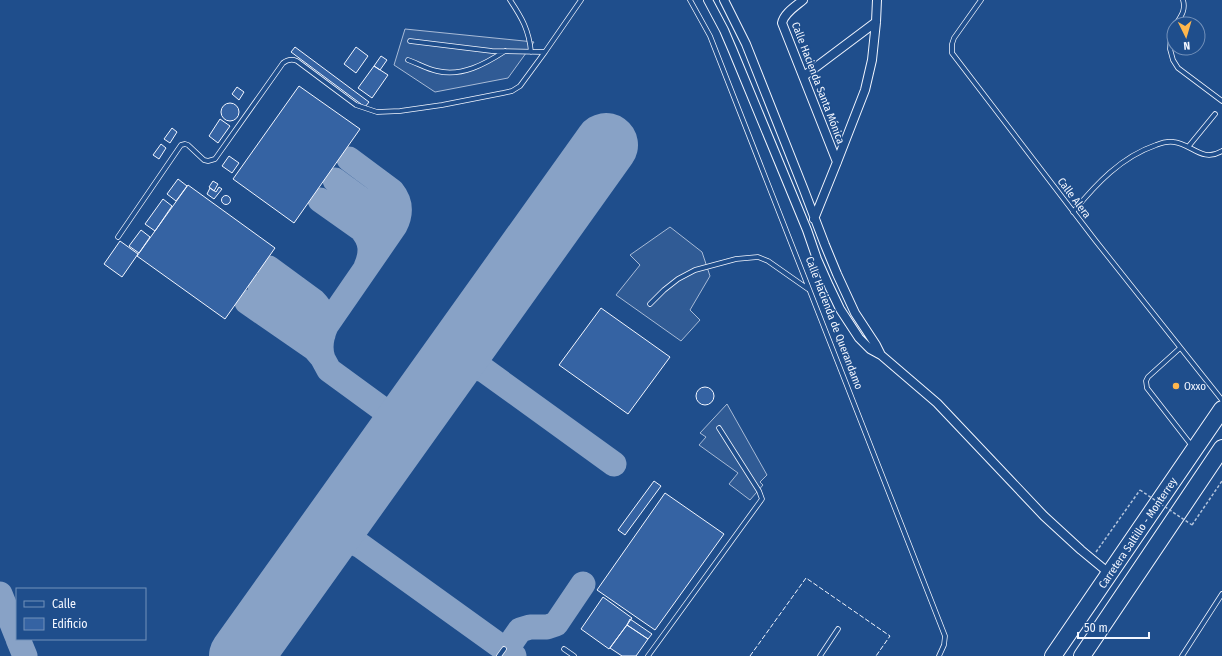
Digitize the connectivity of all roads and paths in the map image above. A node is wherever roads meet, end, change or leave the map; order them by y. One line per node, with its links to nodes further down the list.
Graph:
1 (510, 0): 14 (lane)
2 (580, 0): 15 (lane)
3 (690, 0): 28 (lane, Calle Hacienda de Querandamo)
4 (708, 0): 26 (street, Calle Hacienda de Querandamo)
5 (724, 0): 25 (street, Calle Hacienda de Querandamo)
6 (803, 0): 18 (street, Calle Hacienda Santa Mónica)
7 (877, 0): 11 (street)
8 (981, 0): 24 (lane, Calle Alera)
9 (1183, 0): 10 (lane)
10 (1181, 16)
11 (876, 22): 18 (street); 23 (street)
12 (410, 41): 13 (lane)
13 (505, 51): 14 (lane); 17 (lane)
14 (531, 52): 15 (lane)
15 (545, 52): 27 (lane)
16 (1172, 56): 19 (lane)
17 (408, 60)
18 (804, 76): 23 (street, Calle Hacienda Santa Mónica)
19 (1222, 101)
20 (1215, 114): 21 (lane)
21 (1188, 147): 22 (lane); 24 (lane)
22 (1222, 150)
23 (837, 162): 25 (street)
24 (1073, 212): 30 (lane, Calle Alera)
25 (814, 218): 26 (street); 31 (street, Calle Hacienda de Querandamo)
26 (807, 230): 31 (street, Calle Hacienda de Querandamo)
27 (118, 236)
28 (808, 289): 29 (lane); 48 (lane, Calle Hacienda de Querandamo)
29 (650, 304)
30 (1180, 348): 32 (lane, Calle Alera); 36 (lane)
31 (881, 355): 38 (street, Calle Hacienda de Querandamo)
32 (1222, 400)
33 (1222, 409): 36 (highway, Carretera Saltillo - Monterrey)
34 (719, 428): 46 (lane)
35 (1222, 448): 50 (highway, Carretera Saltillo - Monterrey)
36 (1194, 449): 39 (highway, Carretera Saltillo - Monterrey)
37 (1222, 481): 38 (path, bridge)
38 (1091, 558): 39 (street, Calle Hacienda de Querandamo)
39 (1110, 574): 49 (highway, Carretera Saltillo - Monterrey)
40 (1222, 594): 51 (lane)
41 (838, 629): 47 (lane)
42 (504, 649): 44 (lane)
43 (564, 649): 45 (lane)
44 (499, 656)
45 (574, 656)
46 (648, 656)
47 (820, 656)
48 (939, 656)
49 (1053, 656)
50 (1082, 656)
51 (1182, 656)

